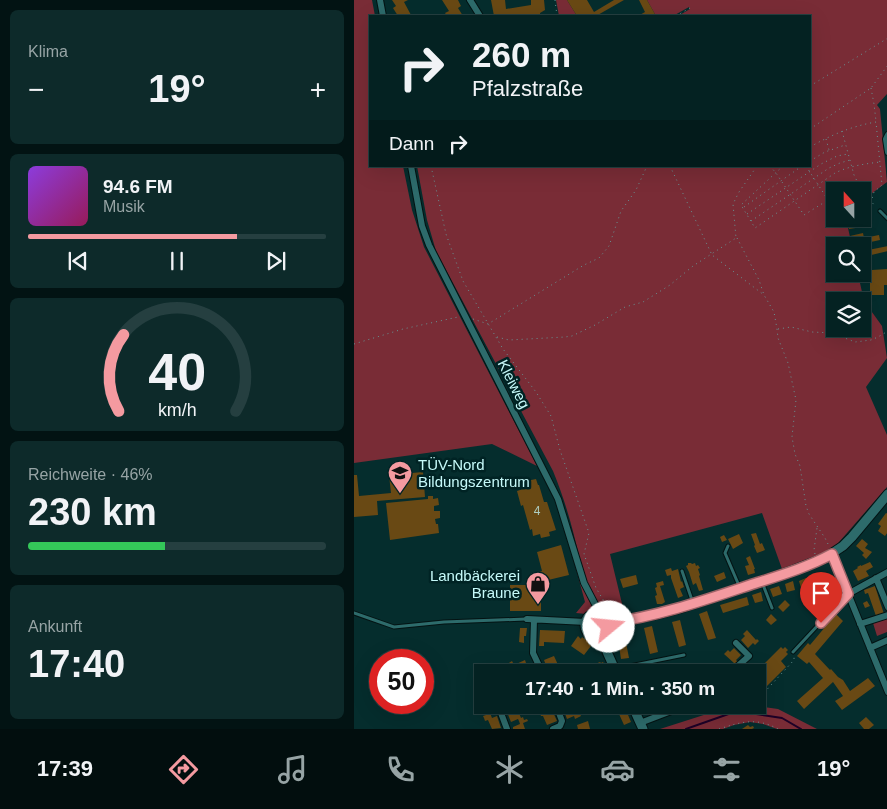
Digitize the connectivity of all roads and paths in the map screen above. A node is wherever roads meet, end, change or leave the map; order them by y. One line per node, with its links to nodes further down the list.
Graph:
1 (380, 0): 5 (street)
2 (470, 0): 6 (street)
3 (555, 0): 7 (path)
4 (690, 8): 8 (path)
5 (383, 15)
6 (479, 15)
7 (557, 15)
8 (678, 15)
9 (887, 38): 11 (path)
10 (887, 65): 12 (path)
11 (811, 85)
12 (870, 88): 13 (path); 14 (path)
13 (876, 122): 15 (path); 25 (path)
14 (811, 127)
15 (842, 131): 17 (path); 18 (path)
16 (887, 136): 21 (street)
17 (825, 138): 19 (path); 20 (path)
18 (846, 145): 20 (path); 22 (path)
19 (811, 146)
20 (829, 150): 23 (path)
21 (887, 152)
22 (848, 154): 24 (path); 36 (path)
23 (811, 160)
24 (850, 160): 26 (path); 38 (path)
25 (880, 162): 26 (path); 45 (path)
26 (852, 166): 40 (path); 41 (path)
27 (410, 167): 57 (street, Kleiweg)
28 (431, 167): 58 (path)
29 (647, 167): 58 (path)
30 (670, 167): 55 (path)
31 (756, 167): 54 (path)
32 (771, 167): 37 (path)
33 (782, 167): 37 (path)
34 (801, 167): 39 (path)
35 (806, 167): 36 (path)
36 (809, 172): 38 (path); 42 (path)
37 (776, 173): 39 (path); 49 (path)
38 (813, 178): 41 (path); 43 (path)
39 (781, 181): 42 (path); 49 (path)
40 (857, 182)
41 (818, 185): 44 (path); 46 (path)
42 (786, 188): 43 (path); 51 (path)
43 (790, 194): 46 (path); 53 (path)
44 (826, 197)
45 (872, 199)
46 (795, 201): 47 (path); 53 (path)
47 (826, 201)
48 (872, 203): 50 (path)
49 (742, 208): 51 (path)
50 (880, 211): 52 (lane)
51 (746, 214): 53 (path)
52 (887, 219)
53 (750, 221)
54 (736, 238): 55 (path); 56 (path)
55 (712, 254): 56 (path); 61 (path)
56 (764, 296): 59 (path)
57 (466, 316): 58 (path); 62 (path); 78 (street, Kleiweg)
58 (488, 324): 61 (path)
59 (778, 329): 60 (path); 64 (path)
60 (887, 331)
61 (495, 337): 83 (path)
62 (354, 344)
63 (887, 494): 66 (main road)
64 (818, 528): 66 (path); 67 (path)
65 (728, 546): 72 (lane)
66 (832, 554): 67 (main road); 73 (street)
67 (817, 561): 71 (main road)
68 (682, 571): 74 (lane)
69 (887, 572): 70 (street)
70 (876, 578): 73 (street); 75 (street)
71 (762, 581): 72 (main road); 76 (lane)
72 (740, 588): 74 (main road)
73 (848, 594): 84 (street); 89 (lane)
74 (693, 604): 83 (main road)
75 (887, 607)
76 (772, 608)
77 (354, 613): 80 (lane)
78 (597, 613): 82 (main road); 83 (main road)
79 (887, 615): 84 (street)
80 (527, 619): 81 (street)
81 (534, 620): 82 (street); 91 (street)
82 (586, 622): 85 (main road)
83 (613, 623): 85 (main road)
84 (860, 624): 88 (street)
85 (600, 636): 92 (main road)
86 (887, 640): 88 (street)
87 (736, 643): 94 (street)
88 (870, 648): 96 (street)
89 (794, 652): 95 (path)
90 (684, 655): 93 (lane)
91 (538, 664)
92 (612, 664)
93 (645, 664)
94 (740, 664)
95 (766, 691)
96 (887, 692)
97 (501, 714): 104 (street)
98 (559, 714): 105 (street)
99 (636, 714): 102 (main road)
100 (668, 714): 102 (street)
101 (732, 725): 103 (path); 106 (path); 107 (path)
102 (642, 726)
103 (734, 727)
104 (507, 729)
105 (552, 729)
106 (719, 729)
107 (778, 729)

